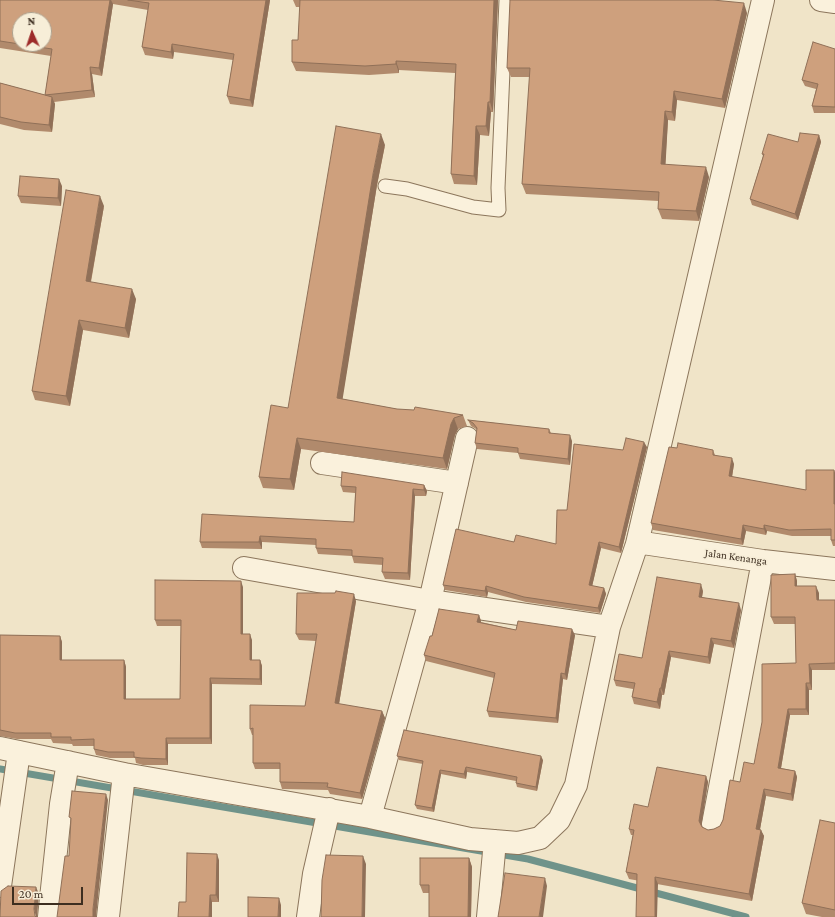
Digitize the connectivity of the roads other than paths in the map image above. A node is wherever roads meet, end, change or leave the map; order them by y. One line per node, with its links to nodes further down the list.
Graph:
1 (506, 0): 5 (lane)
2 (763, 0): 9 (street)
3 (821, 0): 4 (street)
4 (835, 2)
5 (386, 186)
6 (467, 438): 8 (street)
7 (322, 464): 8 (street)
8 (457, 483): 13 (street)
9 (637, 544): 10 (street, Jalan Kenanga); 14 (street)
10 (763, 561): 12 (street, Jalan Kenanga); 20 (street)
11 (244, 568): 13 (street)
12 (835, 569)
13 (430, 602): 14 (street); 19 (street)
14 (610, 627): 21 (street)
15 (12, 755): 16 (street); 22 (street)
16 (67, 770): 17 (street); 23 (street)
17 (122, 789): 18 (street); 24 (street)
18 (329, 810): 19 (street); 25 (street)
19 (370, 817): 21 (street)
20 (713, 824)
21 (494, 851): 26 (street)
22 (0, 886)
23 (49, 917)
24 (108, 917)
25 (308, 917)
26 (488, 917)

